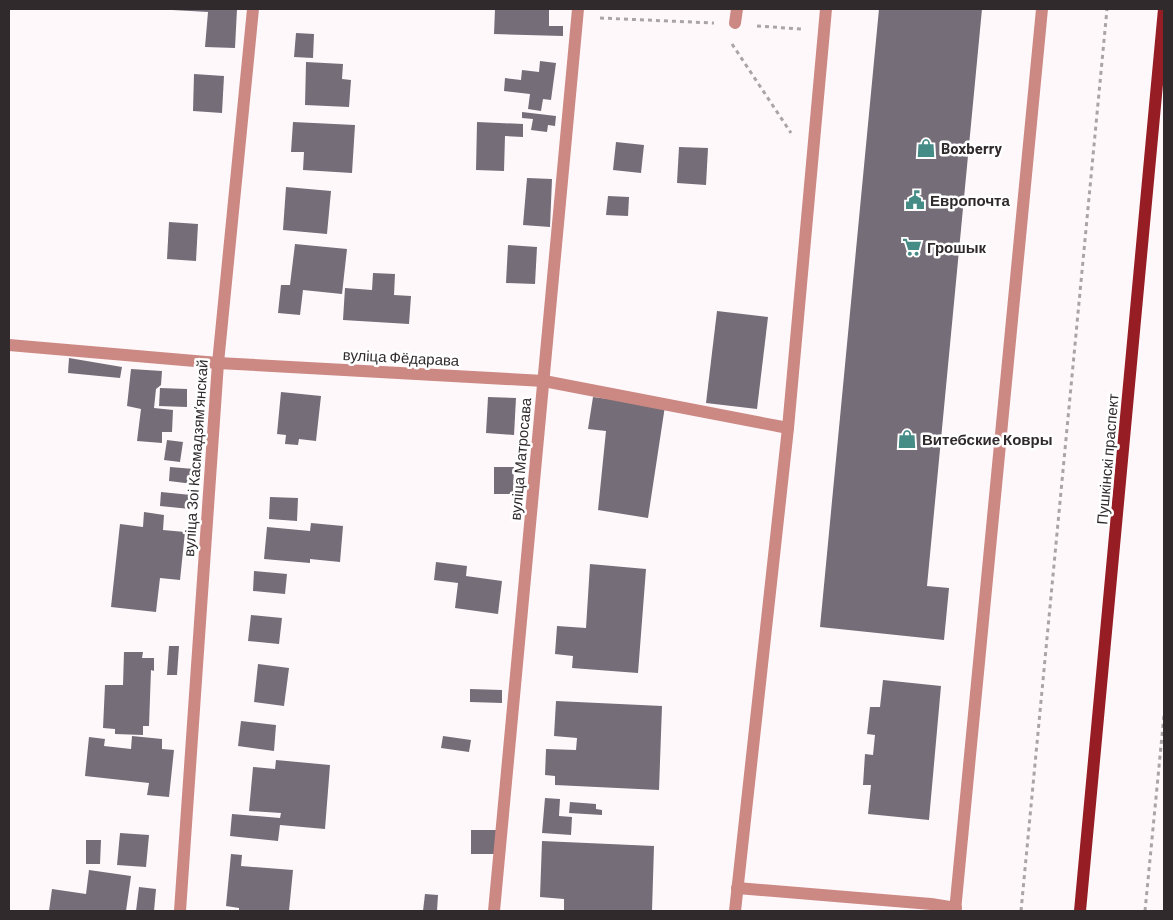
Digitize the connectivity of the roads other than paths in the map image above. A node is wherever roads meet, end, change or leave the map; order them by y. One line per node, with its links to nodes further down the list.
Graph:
1 (253, 9): 9 (street, вуліца Зоі Касмадзямʼянскай)
2 (736, 9): 7 (street)
3 (826, 9): 11 (street)
4 (1042, 9): 13 (street)
5 (1164, 9): 17 (main road, Пушкінскі праспект)
6 (577, 13): 10 (street, вуліца Матросава)
7 (735, 23)
8 (9, 345): 9 (street, вуліца Фёдарава)
9 (218, 363): 10 (street, вуліца Фёдарава); 14 (street, вуліца Зоі Касмадзямʼянскай)
10 (544, 381): 11 (street, вуліца Фёдарава); 15 (street, вуліца Матросава)
11 (788, 428): 12 (street)
12 (737, 888): 13 (street); 16 (street)
13 (955, 909)
14 (180, 911)
15 (494, 911)
16 (735, 911)
17 (1080, 911)

